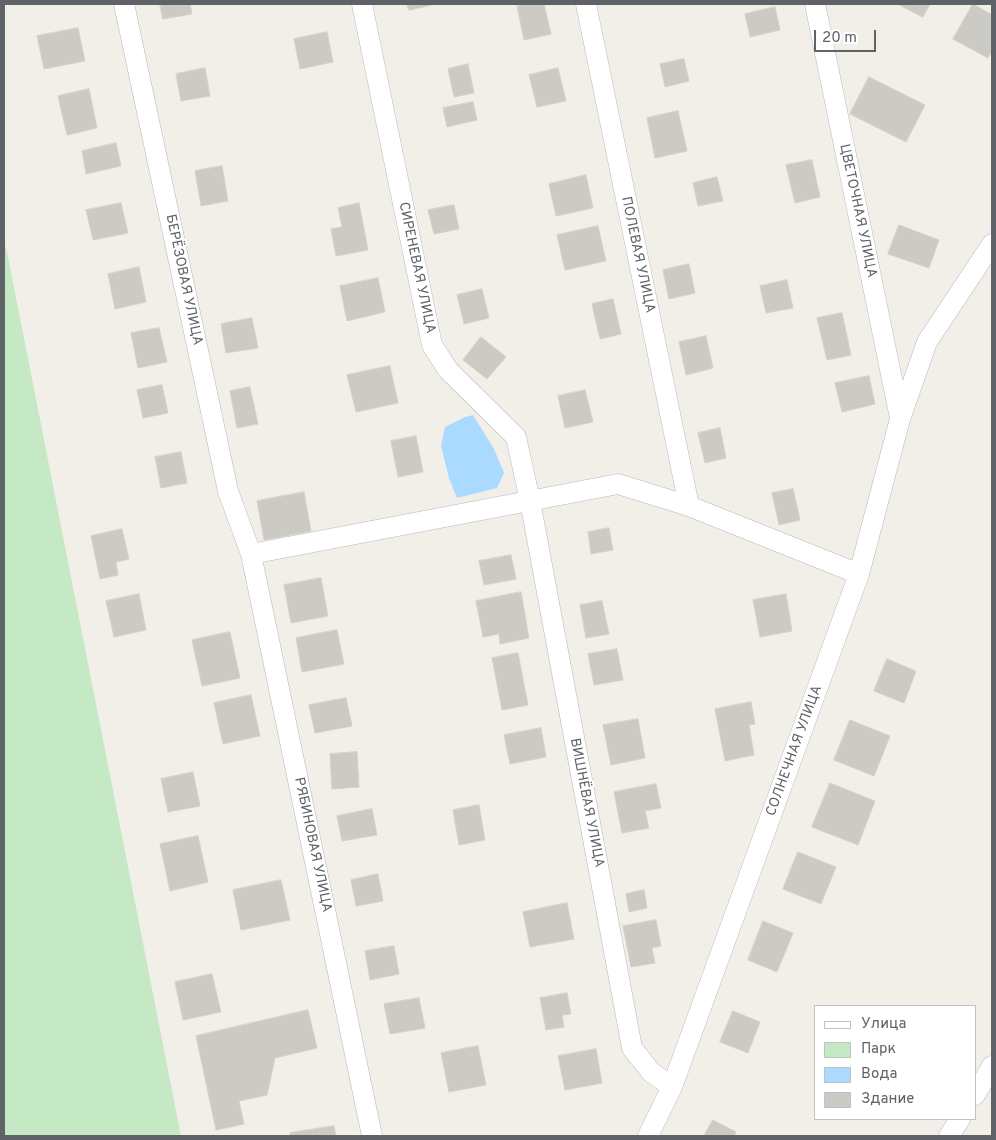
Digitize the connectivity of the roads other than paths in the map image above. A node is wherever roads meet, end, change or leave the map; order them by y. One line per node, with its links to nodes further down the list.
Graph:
1 (124, 4): 9 (street, БЕРЁЗОВАЯ УЛИЦА)
2 (362, 4): 7 (street, СИРЕНЕВАЯ УЛИЦА)
3 (586, 4): 8 (street, ПОЛЕВАЯ УЛИЦА)
4 (815, 4): 6 (street, ЦВЕТОЧНАЯ УЛИЦА)
5 (992, 244): 6 (street, СОЛНЕЧНАЯ УЛИЦА)
6 (900, 419): 10 (street, СОЛНЕЧНАЯ УЛИЦА)
7 (530, 502): 8 (street); 9 (street); 12 (street, ВИШНЁВАЯ УЛИЦА)
8 (689, 506): 10 (street)
9 (252, 554): 15 (street, РЯБИНОВАЯ УЛИЦА)
10 (859, 574): 12 (street, СОЛНЕЧНАЯ УЛИЦА)
11 (992, 1066): 13 (street)
12 (672, 1086): 16 (street, СОЛНЕЧНАЯ УЛИЦА)
13 (976, 1093)
14 (959, 1120): 17 (street)
15 (372, 1136)
16 (648, 1136)
17 (950, 1136)

